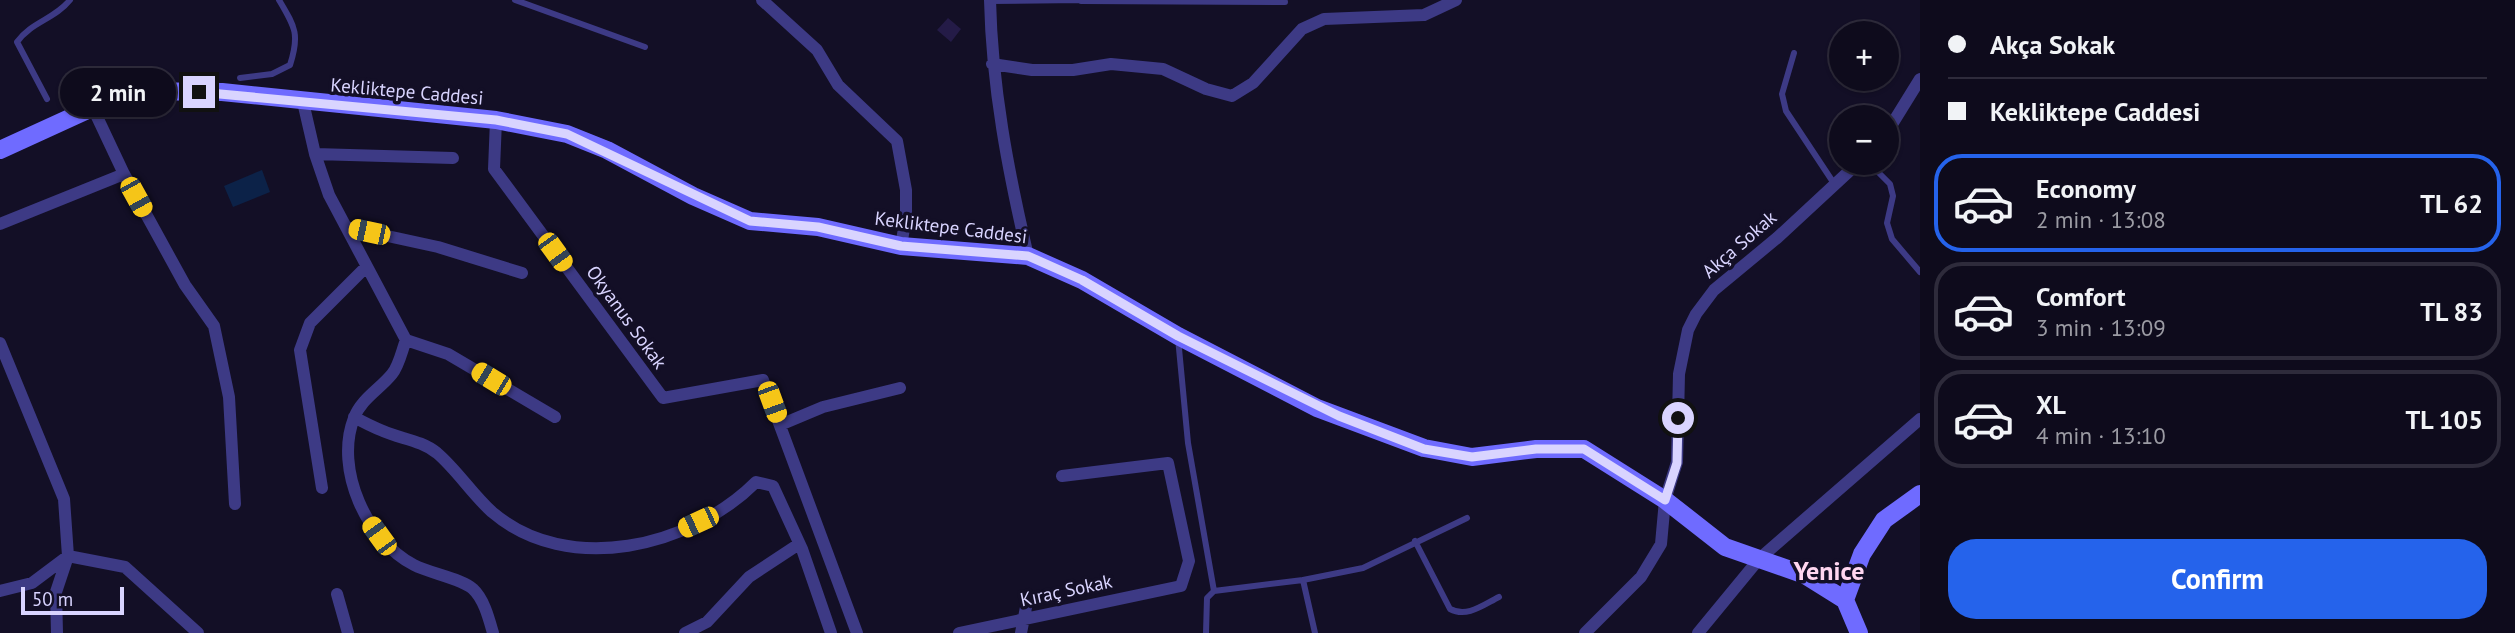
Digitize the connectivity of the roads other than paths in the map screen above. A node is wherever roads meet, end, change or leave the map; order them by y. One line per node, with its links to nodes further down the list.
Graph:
1 (71, 0): 14 (lane)
2 (279, 0): 12 (lane)
3 (515, 0): 9 (lane)
4 (762, 0): 28 (street)
5 (990, 0): 6 (lane); 11 (street)
6 (1081, 0): 8 (lane)
7 (1456, 0): 11 (street)
8 (1285, 2)
9 (645, 47)
10 (1794, 53): 25 (lane)
11 (992, 64): 29 (street)
12 (240, 78)
13 (1920, 79): 17 (street)
14 (47, 99)
15 (303, 103): 16 (street, Kekliktepe Caddesi); 18 (street, Kekliktepe Caddesi); 20 (street)
16 (92, 106): 19 (street, Kekliktepe Caddesi); 22 (street)
17 (1899, 113)
18 (496, 120): 28 (street, Kekliktepe Caddesi); 40 (street, Okyanus Sokak)
19 (0, 150)
20 (315, 155): 21 (street); 27 (street)
21 (453, 158)
22 (124, 174): 26 (street); 45 (street)
23 (1845, 175): 25 (street, Akça Sokak)
24 (1881, 175): 31 (lane)
25 (1835, 185): 44 (street, Akça Sokak)
26 (0, 224)
27 (345, 227): 30 (street); 32 (street)
28 (901, 246): 29 (street, Kekliktepe Caddesi)
29 (1028, 256): 33 (street, Kekliktepe Caddesi)
30 (366, 267): 34 (street); 42 (street)
31 (1920, 272)
32 (522, 273)
33 (1178, 336): 44 (street, Kekliktepe Caddesi); 53 (lane)
34 (406, 340): 37 (street); 38 (street)
35 (0, 343): 49 (street)
36 (900, 388): 40 (street)
37 (354, 417): 48 (street); 62 (street)
38 (555, 417)
39 (1920, 419): 50 (street)
40 (780, 425): 65 (street, Okyanus Sokak)
41 (1062, 476): 58 (street, Kıraç Sokak)
42 (322, 488)
43 (1920, 494): 57 (street)
44 (1665, 500): 50 (street, Kekliktepe Caddesi); 70 (street, Akça Sokak)
45 (235, 504)
46 (1467, 518): 47 (lane)
47 (1415, 541): 51 (lane); 56 (lane)
48 (799, 544): 63 (street); 64 (street)
49 (68, 556): 52 (street); 59 (street); 60 (street)
50 (1759, 559): 57 (street, Kekliktepe Caddesi); 71 (street)
51 (1303, 580): 53 (lane); 69 (lane)
52 (0, 591)
53 (1214, 591): 68 (lane)
54 (337, 594): 61 (street)
55 (1028, 597): 58 (street)
56 (1499, 597)
57 (1845, 600): 72 (street)
58 (1023, 619): 66 (street, Kıraç Sokak); 67 (street)
59 (57, 633)
60 (198, 633)
61 (348, 633)
62 (492, 633)
63 (685, 633)
64 (831, 633)
65 (857, 633)
66 (960, 633)
67 (1021, 633)
68 (1206, 633)
69 (1315, 633)
70 (1585, 633)
71 (1698, 633)
72 (1859, 633)

